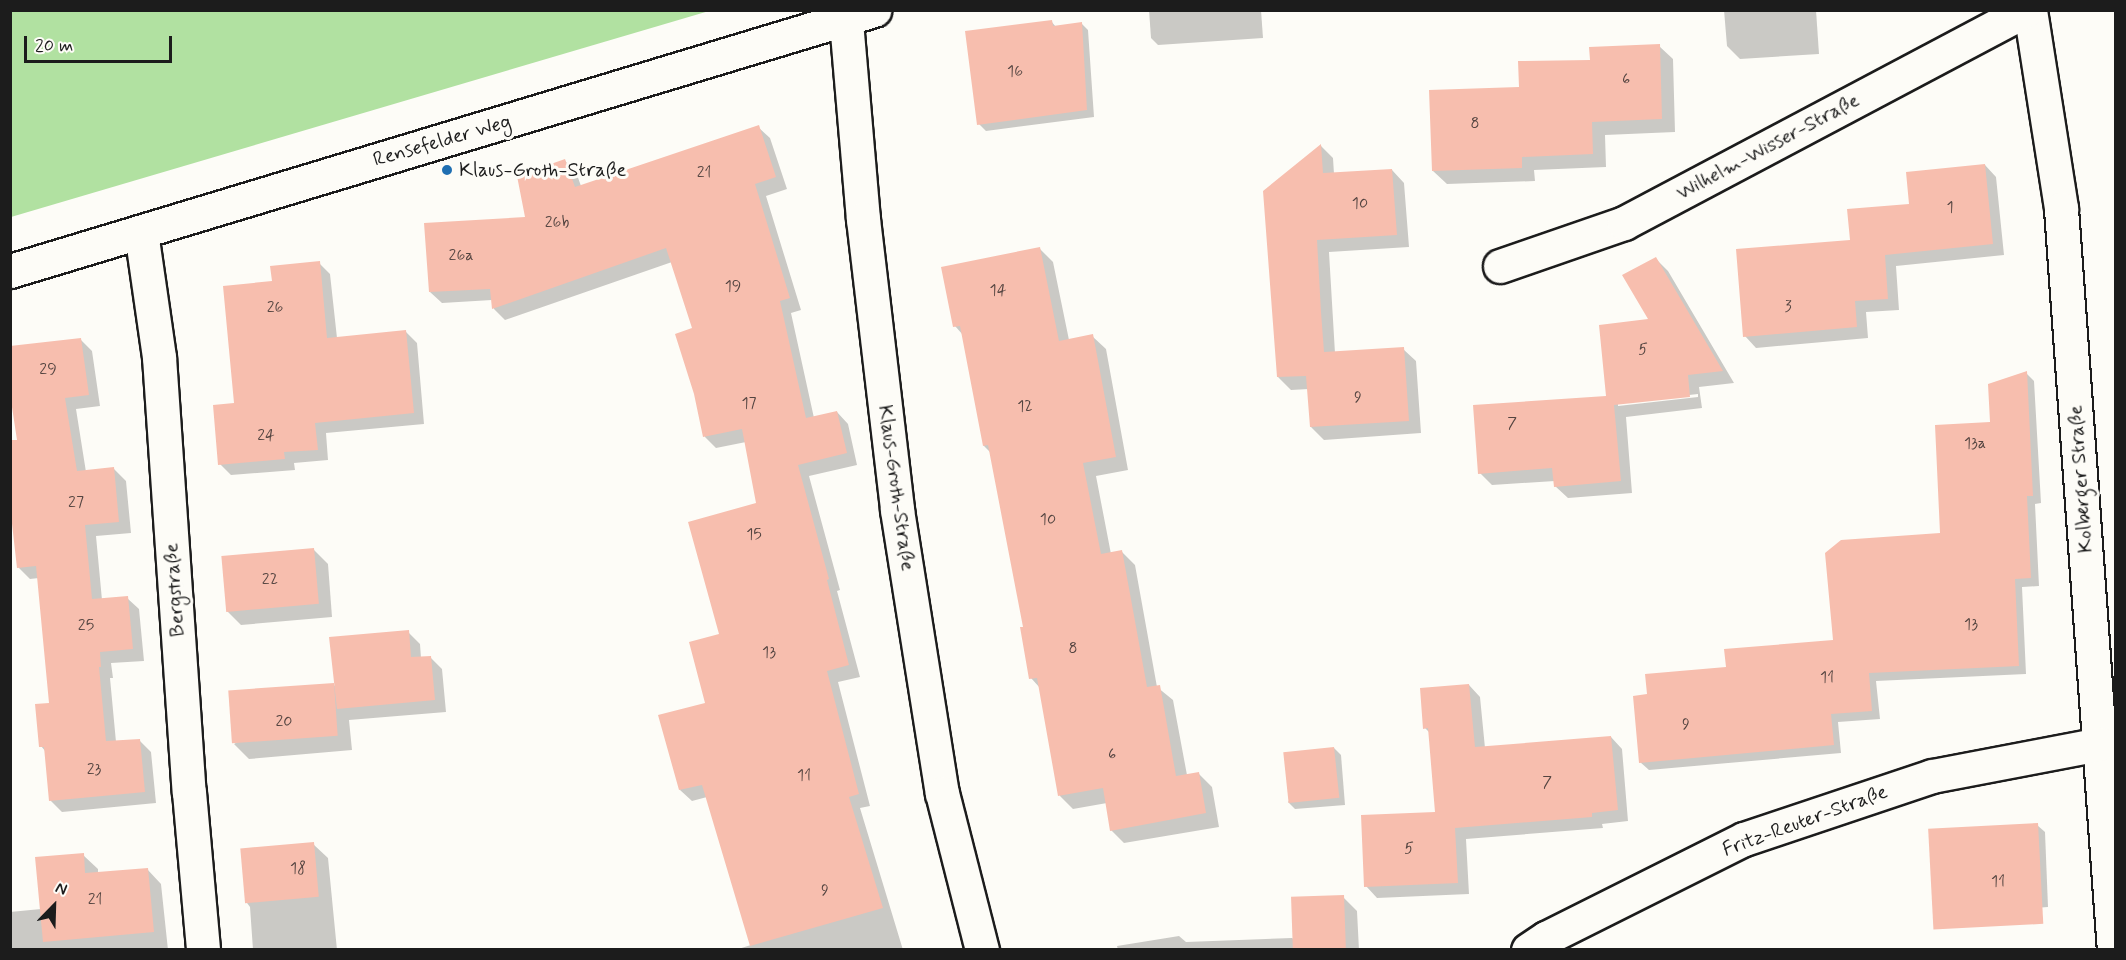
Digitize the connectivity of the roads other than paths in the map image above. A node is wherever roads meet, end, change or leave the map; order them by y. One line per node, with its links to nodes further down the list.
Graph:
1 (2029, 10): 4 (street, Wilhelm-Wisser-Straße); 6 (street, Kolberger Straße)
2 (860, 16): 3 (street, Rensefelder Weg); 8 (street, Klaus-Groth-Straße)
3 (141, 232): 5 (street, Rensefelder Weg); 7 (street, Bergstraße)
4 (1500, 266)
5 (10, 271)
6 (2100, 744): 9 (street, Fritz-Reuter-Straße); 10 (street, Kolberger Straße)
7 (203, 950)
8 (982, 950)
9 (1528, 950)
10 (2115, 950)

